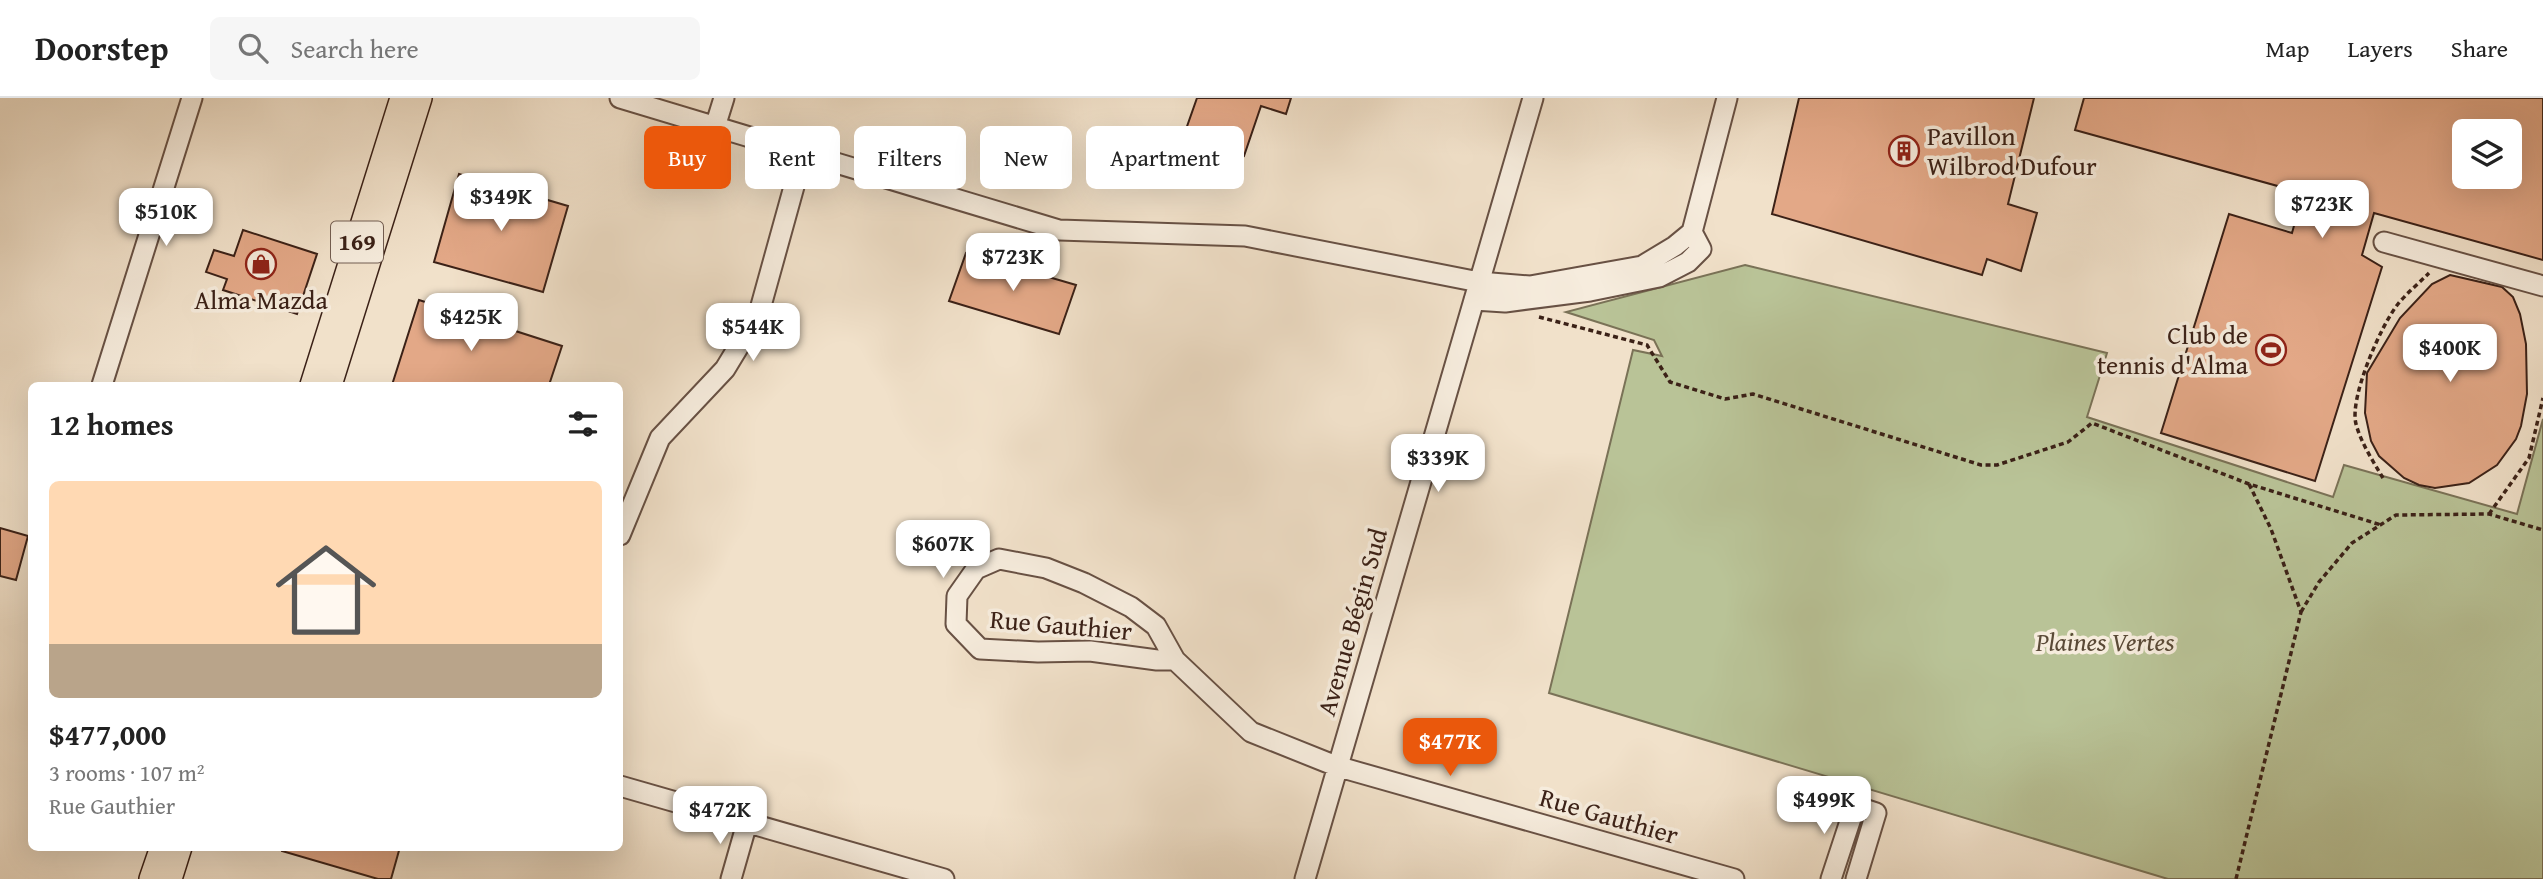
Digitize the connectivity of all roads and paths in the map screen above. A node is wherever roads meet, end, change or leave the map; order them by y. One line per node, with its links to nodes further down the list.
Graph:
1 (192, 98): 17 (street)
2 (402, 98): 18 (main road, 169)
3 (420, 98): 19 (main road, 169)
4 (620, 98): 8 (street)
5 (724, 98): 9 (street)
6 (1533, 98): 15 (street, Avenue Bégin Sud)
7 (1727, 98): 15 (street)
8 (712, 126)
9 (715, 126)
10 (840, 165): 15 (street)
11 (793, 189): 25 (street)
12 (2384, 242): 13 (street)
13 (2443, 259): 14 (street); 21 (path)
14 (2543, 286)
15 (1476, 291): 29 (street, Avenue Bégin Sud)
16 (1527, 314): 22 (path)
17 (103, 382)
18 (313, 382)
19 (331, 382)
20 (2543, 398): 23 (path)
21 (2383, 478)
22 (2249, 484): 24 (path); 27 (path)
23 (2489, 514): 24 (path); 26 (path)
24 (2381, 525): 27 (path)
25 (623, 528)
26 (2543, 530)
27 (2301, 612): 42 (path)
28 (1175, 660): 28 (street, Rue Gauthier); 29 (street, Rue Gauthier)
29 (1336, 766): 38 (street, Avenue Bégin Sud); 39 (street, Rue Gauthier)
30 (623, 787): 31 (street)
31 (747, 823): 36 (street); 37 (street)
32 (161, 851): 34 (main road)
33 (179, 851): 35 (main road)
34 (151, 879)
35 (170, 879)
36 (731, 879)
37 (944, 879)
38 (1305, 879)
39 (1734, 879)
40 (1831, 879): 41 (street)
41 (1856, 879)
42 (2238, 879)

